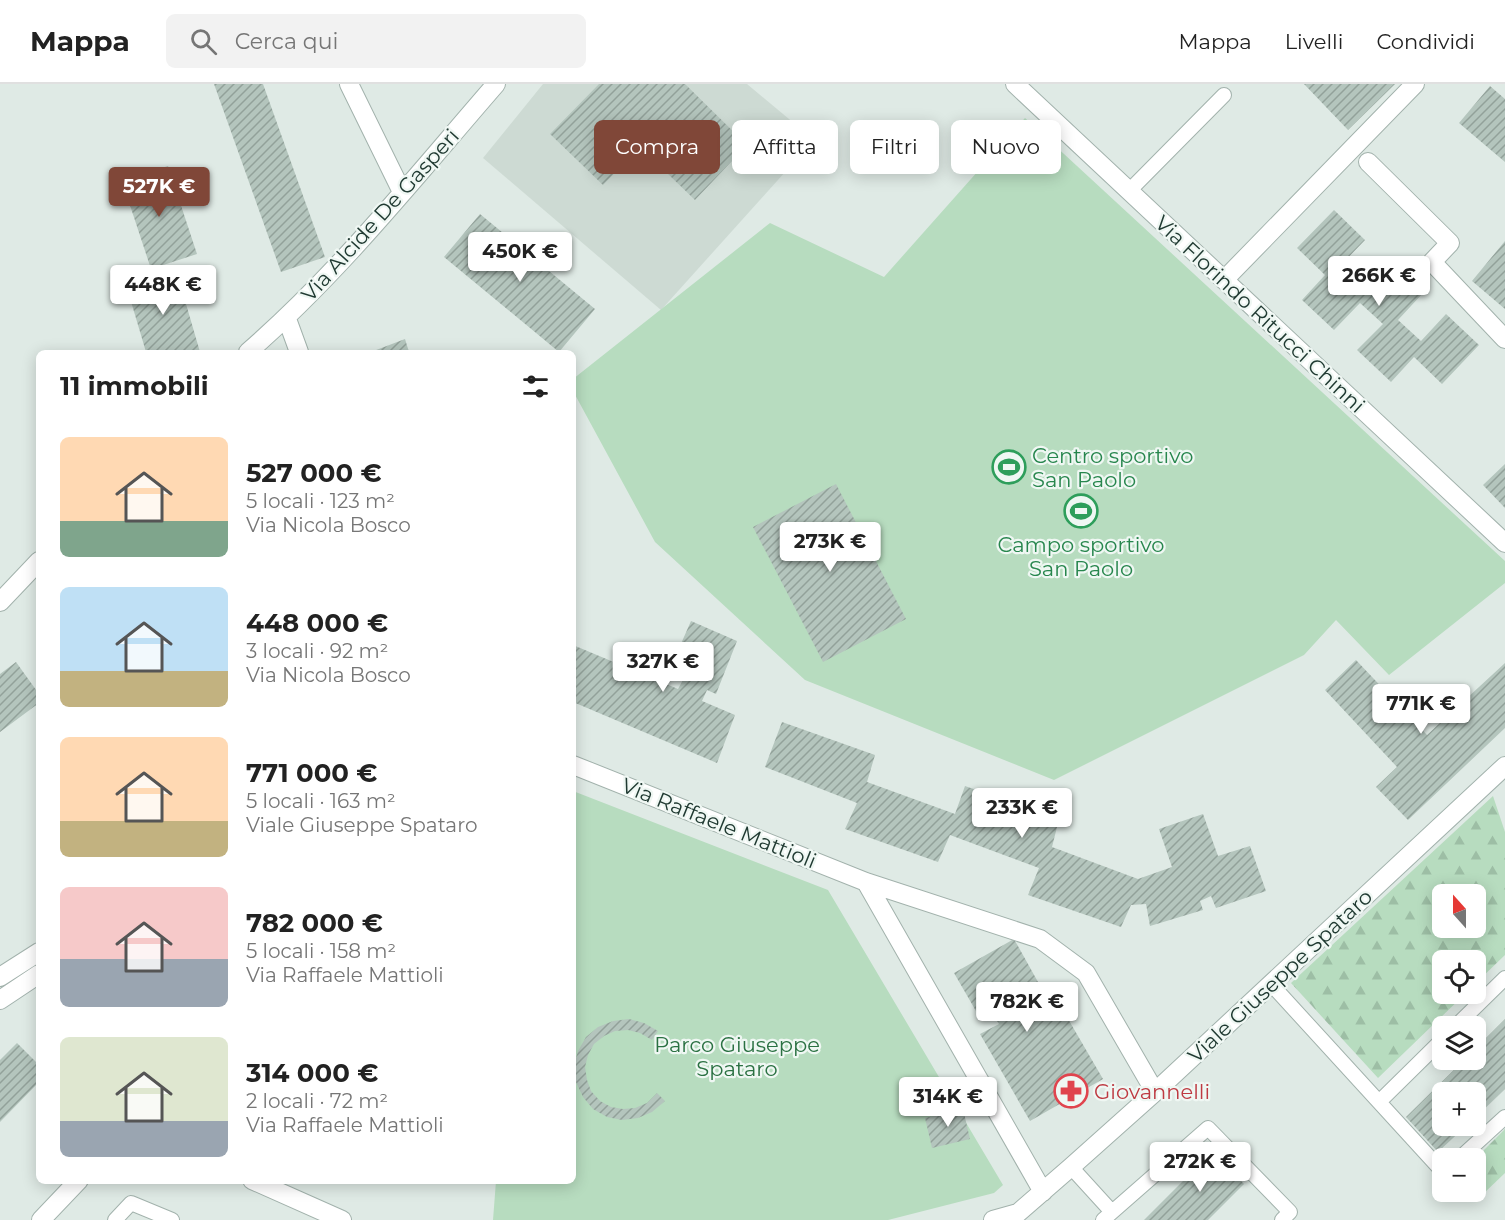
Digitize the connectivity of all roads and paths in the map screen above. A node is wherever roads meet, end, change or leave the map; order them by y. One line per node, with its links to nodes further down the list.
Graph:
1 (349, 84): 8 (street)
2 (496, 84): 8 (street, Via Alcide De Gasperi)
3 (1015, 84): 7 (street, Via Florindo Ritucci Chinni)
4 (1415, 84): 9 (street)
5 (1224, 95): 7 (lane)
6 (1368, 162): 11 (street)
7 (1129, 191): 9 (street, Via Florindo Ritucci Chinni)
8 (402, 192): 10 (street, Via Alcide De Gasperi)
9 (1224, 280): 14 (street, Via Florindo Ritucci Chinni)
10 (287, 319): 12 (street); 13 (street, Via Alcide De Gasperi)
11 (1505, 339)
12 (250, 350)
13 (299, 350)
14 (1505, 543)
15 (36, 564): 16 (street)
16 (0, 602)
17 (576, 766): 19 (street, Via Raffaele Mattioli)
18 (1505, 766): 24 (street, Viale Giuseppe Spataro)
19 (866, 882): 28 (street, Via Raffaele Mattioli); 36 (street)
20 (36, 953): 22 (street)
21 (36, 976): 25 (street)
22 (0, 977)
23 (1505, 978): 26 (lane)
24 (1271, 984): 28 (street, Viale Giuseppe Spataro); 29 (lane)
25 (0, 1000)
26 (1466, 1016)
27 (1432, 1050): 29 (lane)
28 (1155, 1092): 33 (street, Viale Giuseppe Spataro)
29 (1379, 1102): 32 (lane)
30 (1505, 1117): 31 (lane)
31 (1471, 1148)
32 (1432, 1160)
33 (1071, 1167): 36 (street, Viale Giuseppe Spataro); 37 (lane)
34 (75, 1184): 38 (street)
35 (261, 1184): 41 (street)
36 (1043, 1192): 42 (street, Viale Giuseppe Spataro)
37 (1107, 1216): 43 (lane)
38 (41, 1220)
39 (116, 1220): 40 (lane)
40 (172, 1220)
41 (342, 1220)
42 (993, 1220)
43 (1282, 1220)

